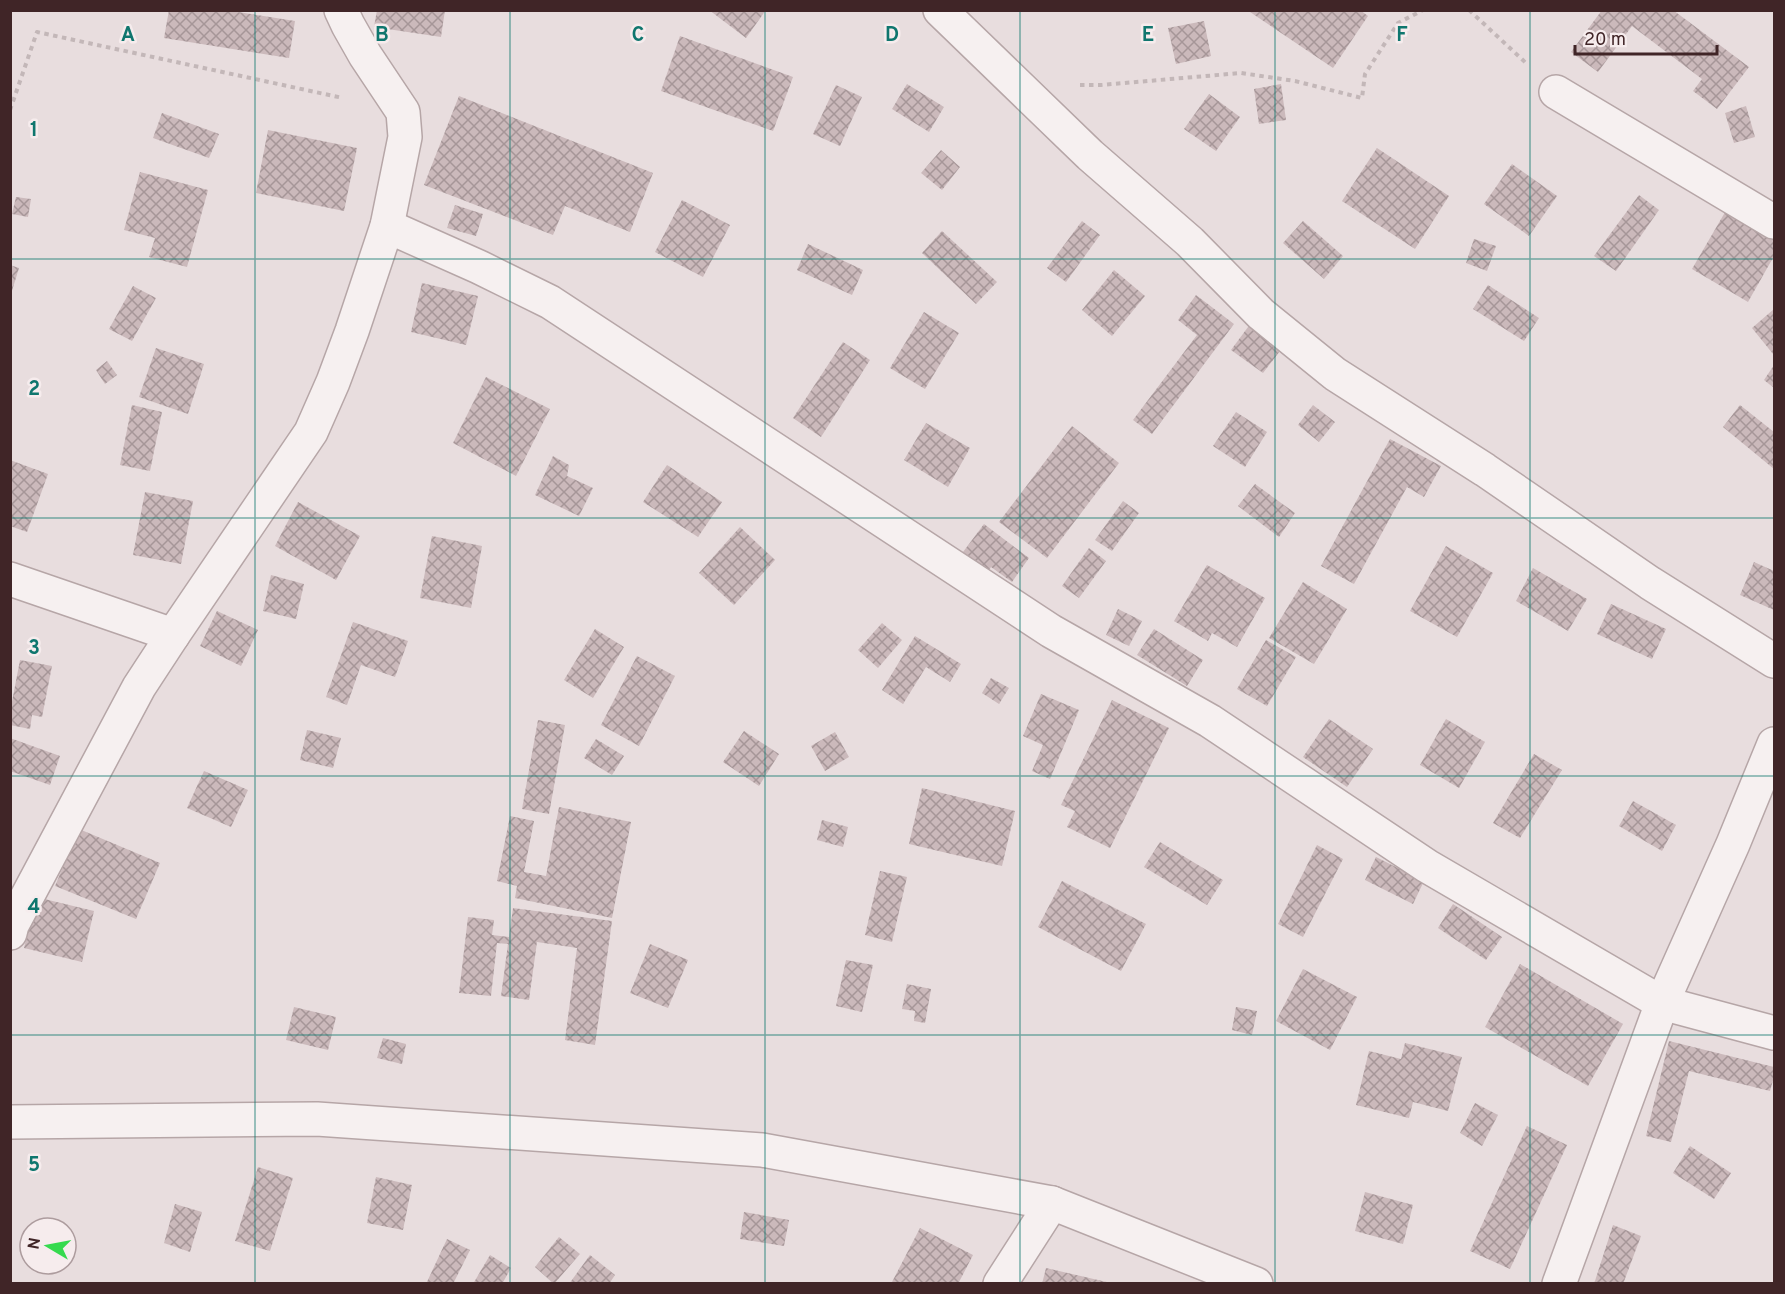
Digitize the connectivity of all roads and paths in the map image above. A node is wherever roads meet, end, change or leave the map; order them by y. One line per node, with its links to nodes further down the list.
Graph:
1 (341, 10): 8 (street)
2 (940, 10): 5 (street)
3 (1423, 10): 5 (path)
4 (1469, 10): 6 (path)
5 (1016, 84): 13 (street)
6 (1556, 92): 9 (street)
7 (10, 110): 8 (path)
8 (404, 112): 10 (street)
9 (1774, 222)
10 (387, 226): 12 (street); 16 (street)
11 (10, 579): 12 (street)
12 (173, 635): 15 (street)
13 (1774, 661)
14 (1774, 744): 16 (street)
15 (10, 933)
16 (1662, 1003): 17 (street); 22 (street)
17 (1774, 1032)
18 (10, 1122): 19 (street)
19 (1052, 1203): 20 (street); 21 (street)
20 (1000, 1284)
21 (1256, 1284)
22 (1559, 1284)

